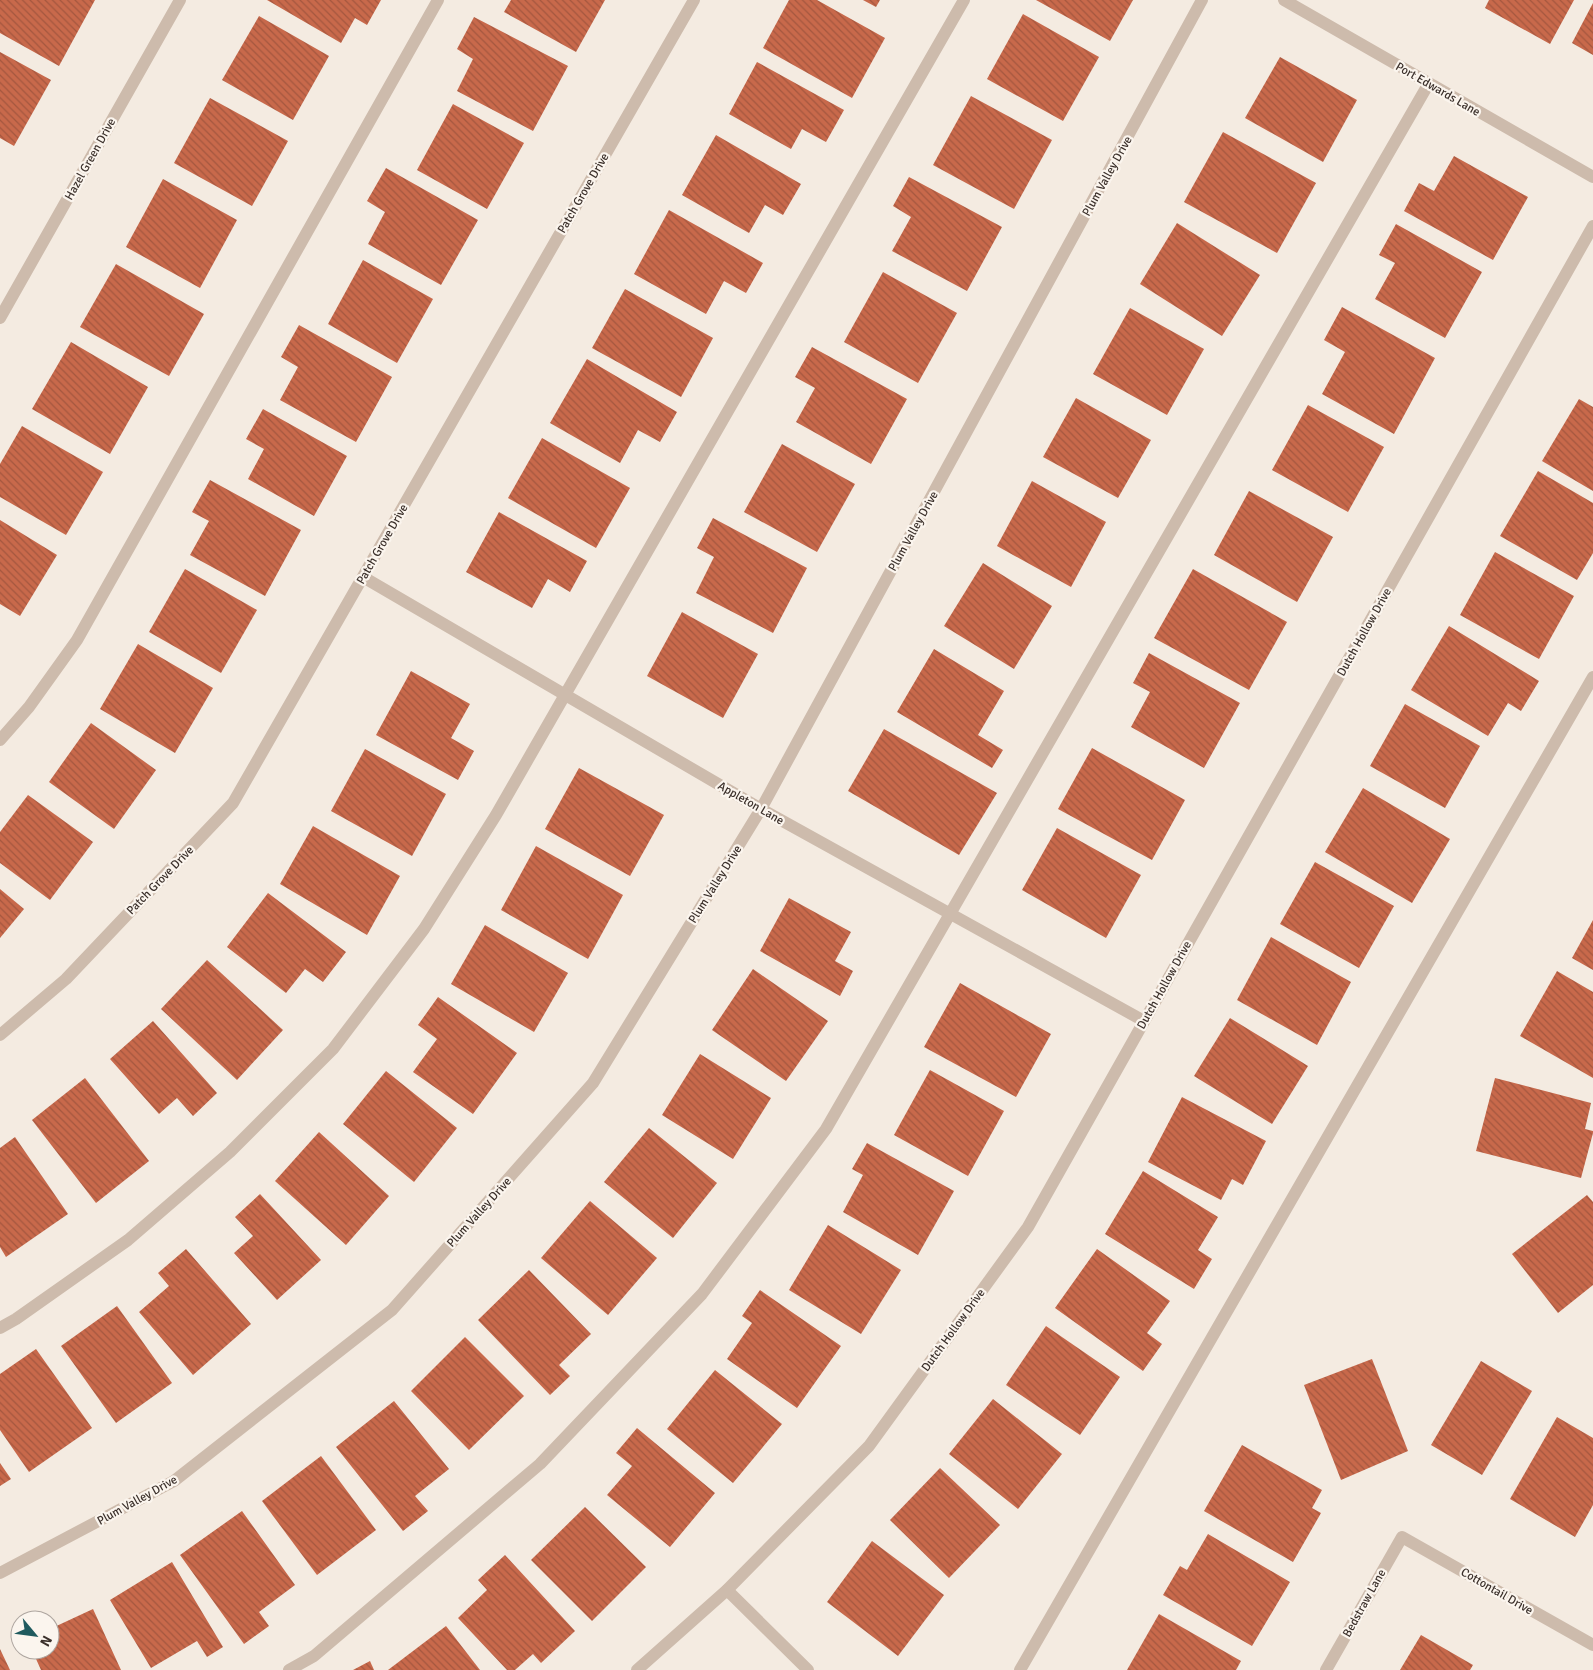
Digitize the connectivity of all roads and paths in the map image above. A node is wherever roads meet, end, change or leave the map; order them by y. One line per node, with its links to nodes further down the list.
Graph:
1 (180, 0): 10 (street, Hazel Green Drive)
2 (438, 0): 14 (street)
3 (694, 0): 11 (street, Patch Grove Drive)
4 (964, 0): 13 (street)
5 (1202, 0): 15 (street, Plum Valley Drive)
6 (1284, 0): 7 (street, Port Edwards Lane)
7 (1429, 83): 8 (street, Port Edwards Lane); 16 (street)
8 (1593, 177)
9 (1593, 226): 17 (street, Dutch Hollow Drive)
10 (0, 318)
11 (363, 577): 13 (street, Appleton Lane); 18 (street, Patch Grove Drive)
12 (1593, 677): 27 (street)
13 (564, 695): 15 (street, Appleton Lane); 19 (street)
14 (0, 740)
15 (761, 810): 16 (street, Appleton Lane); 21 (street, Plum Valley Drive)
16 (951, 915): 17 (street, Appleton Lane); 24 (street)
17 (1144, 1020): 22 (street, Dutch Hollow Drive)
18 (0, 1035)
19 (0, 1328)
20 (1402, 1537): 23 (street, Cottontail Drive); 28 (street, Bedstraw Lane)
21 (0, 1573)
22 (727, 1590): 25 (street, Dutch Hollow Drive); 26 (street)
23 (1593, 1645)
24 (289, 1670)
25 (637, 1670)
26 (808, 1670)
27 (1020, 1670)
28 (1326, 1670)

